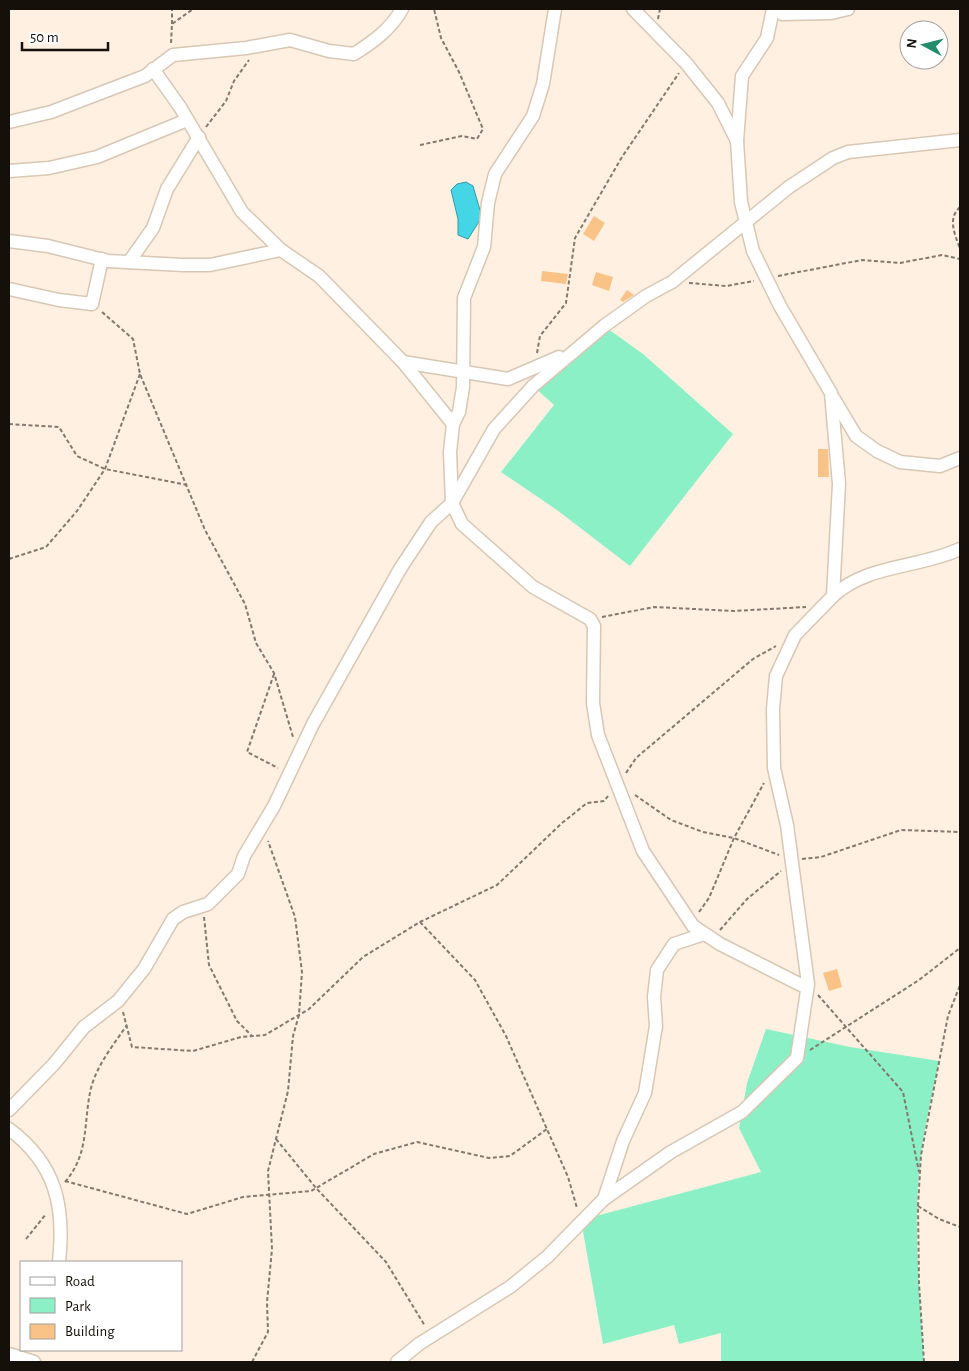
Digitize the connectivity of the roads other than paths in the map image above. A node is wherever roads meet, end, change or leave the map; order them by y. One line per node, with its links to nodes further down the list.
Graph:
1 (402, 9): 6 (street)
2 (555, 9): 21 (street)
3 (633, 9): 10 (street)
4 (848, 9): 5 (street)
5 (780, 11): 10 (street)
6 (153, 69): 7 (street); 8 (street)
7 (187, 120): 9 (street); 12 (street)
8 (9, 122)
9 (199, 137): 15 (street); 17 (street)
10 (737, 140): 13 (street)
11 (960, 140): 13 (street)
12 (9, 171)
13 (745, 222): 19 (street); 22 (street)
14 (9, 240): 16 (street)
15 (280, 250): 17 (street); 20 (street)
16 (102, 260): 17 (street); 18 (street)
17 (129, 262)
18 (9, 289)
19 (576, 348): 21 (street); 25 (street)
20 (403, 362): 21 (street); 23 (street)
21 (462, 372): 23 (street)
22 (830, 393): 24 (street); 27 (street)
23 (453, 424): 25 (street)
24 (960, 458)
25 (452, 503): 28 (street); 30 (street)
26 (960, 549): 27 (street)
27 (833, 596): 29 (street)
28 (704, 934): 29 (street); 32 (street)
29 (807, 988): 32 (street)
30 (9, 1110)
31 (9, 1129): 33 (street)
32 (604, 1199): 36 (street)
33 (59, 1261)
34 (9, 1354): 35 (street)
35 (34, 1358)
36 (397, 1362)

